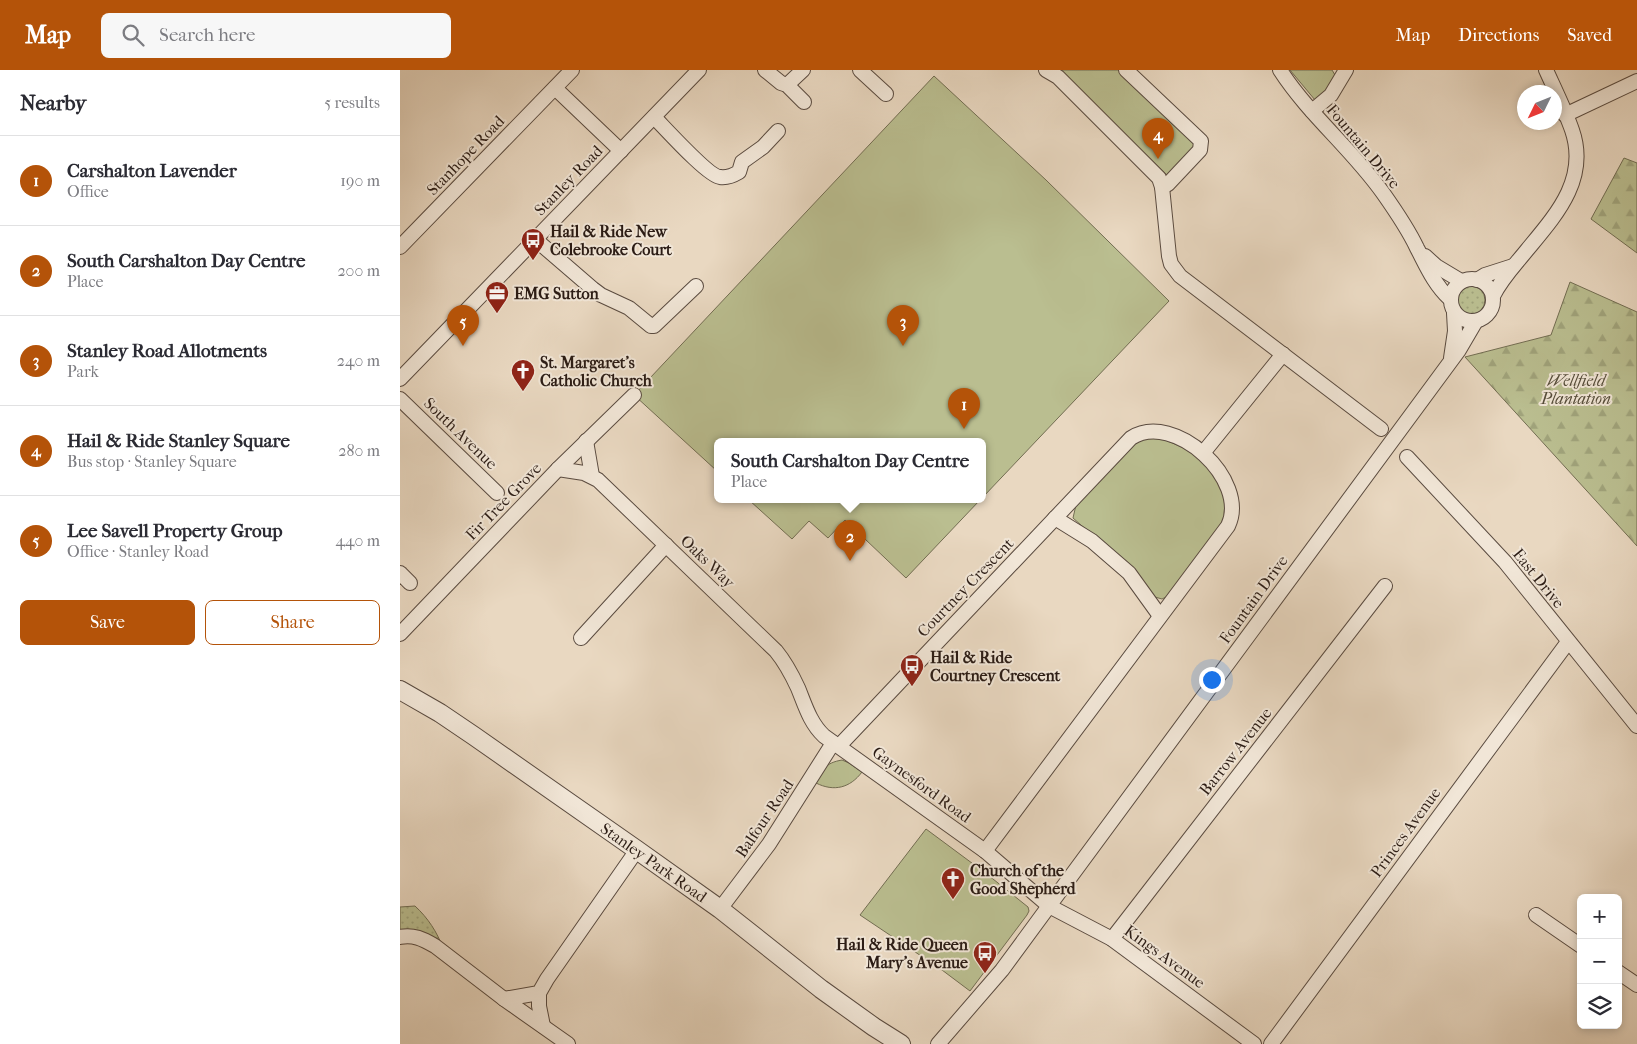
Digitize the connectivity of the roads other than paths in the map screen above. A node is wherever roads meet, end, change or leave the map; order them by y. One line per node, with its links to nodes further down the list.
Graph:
1 (572, 70): 13 (street, Stanhope Road)
2 (699, 70): 18 (street, Stanley Road)
3 (765, 70): 12 (street)
4 (804, 70): 12 (street)
5 (860, 70): 14 (street)
6 (1046, 70): 21 (street)
7 (1126, 70): 21 (street)
8 (1280, 70): 16 (street, Fountain Drive)
9 (1346, 70): 16 (street)
10 (1546, 70): 17 (street)
11 (1637, 81): 17 (street)
12 (787, 85): 15 (street)
13 (555, 88): 20 (street); 23 (street, Stanhope Road)
14 (886, 94)
15 (804, 102)
16 (1312, 110): 24 (street, Fountain Drive)
17 (1565, 115): 25 (street)
18 (654, 117): 19 (street); 20 (street, Stanley Road)
19 (778, 131)
20 (621, 151): 22 (street, Stanley Road)
21 (1162, 187): 33 (street)
22 (536, 239): 28 (street); 35 (street, Stanley Road)
23 (400, 247)
24 (1418, 248): 27 (street, Fountain Drive); 30 (street, Fountain Drive)
25 (1512, 266): 26 (street); 29 (street)
26 (1477, 280): 27 (street); 29 (street)
27 (1461, 282): 30 (street)
28 (696, 286)
29 (1493, 296): 32 (street)
30 (1450, 299): 31 (street)
31 (1454, 313): 32 (street); 34 (street, Fountain Drive)
32 (1476, 321): 34 (street, Fountain Drive)
33 (1283, 354): 38 (street); 40 (street)
34 (1451, 361): 58 (street, Fountain Drive)
35 (400, 379)
36 (634, 395): 39 (street, Fir Tree Grove)
37 (400, 399): 44 (street, South Avenue)
38 (1381, 429)
39 (586, 441): 42 (street, Fir Tree Grove); 43 (street)
40 (1203, 453): 45 (street, Courtney Crescent); 48 (street, Courtney Crescent)
41 (1407, 457): 51 (street, East Drive)
42 (558, 469): 43 (street); 49 (street, Fir Tree Grove)
43 (592, 476): 46 (street, Oaks Way)
44 (497, 493)
45 (1055, 518): 48 (street); 55 (street, Courtney Crescent)
46 (666, 545): 50 (street); 52 (street, Oaks Way)
47 (1385, 586): 62 (street, Barrow Avenue)
48 (1160, 616): 57 (street, Courtney Crescent)
49 (400, 634)
50 (581, 638)
51 (1568, 642): 54 (street, East Drive); 73 (street, Princes Avenue)
52 (793, 677): 55 (street, Gaynesford Road)
53 (400, 690): 56 (street, Stanley Park Road)
54 (1637, 726)
55 (836, 745): 57 (street, Gaynesford Road); 59 (street, Balfour Road)
56 (637, 850): 59 (street, Stanley Park Road); 66 (street)
57 (985, 851): 58 (street, Gaynesford Road)
58 (1049, 906): 62 (street, Kings Avenue); 71 (street, Fountain Drive)
59 (720, 909): 70 (street, Stanley Park Road)
60 (1536, 915): 63 (street)
61 (400, 937): 67 (street)
62 (1112, 938): 72 (street, Kings Avenue)
63 (1577, 943)
64 (1622, 975): 65 (street)
65 (1637, 985)
66 (540, 993): 67 (street); 68 (street)
67 (504, 999): 68 (street)
68 (543, 1026): 69 (street)
69 (568, 1044)
70 (901, 1044)
71 (938, 1044)
72 (1254, 1044)
73 (1271, 1044)

